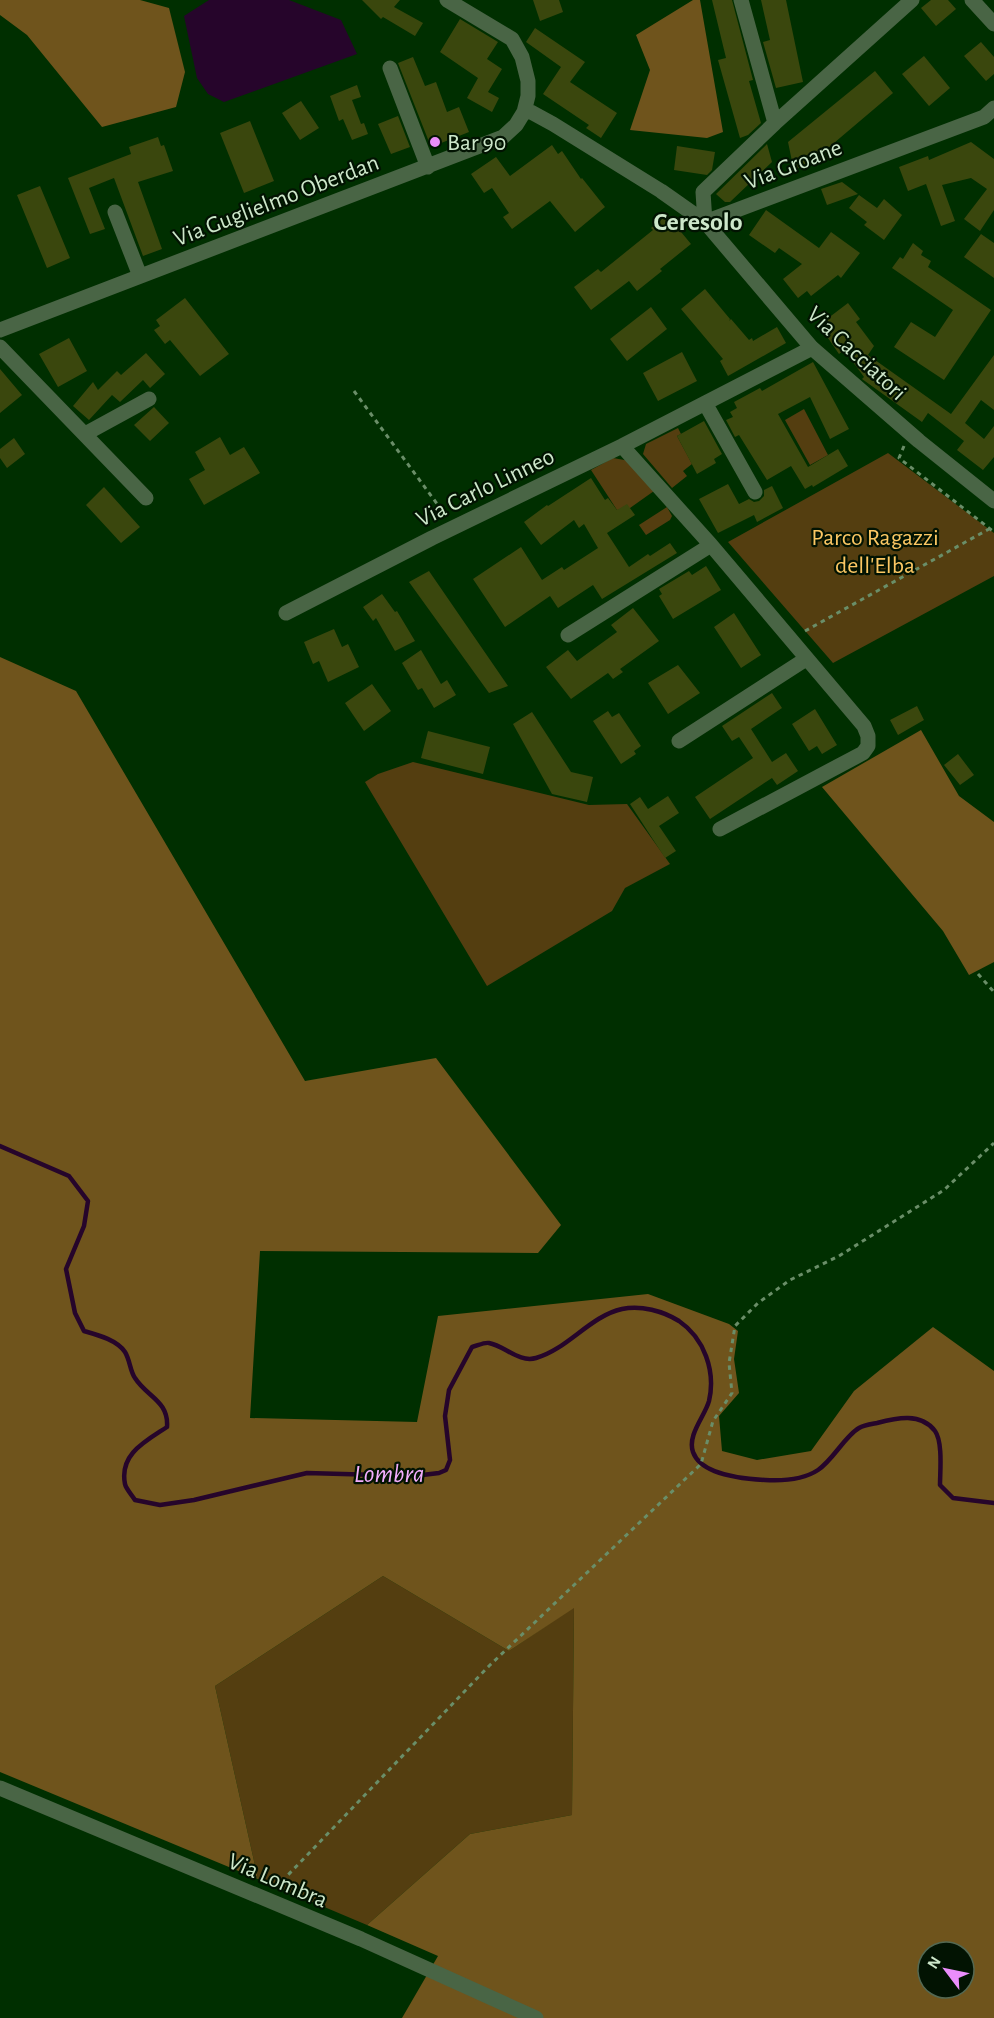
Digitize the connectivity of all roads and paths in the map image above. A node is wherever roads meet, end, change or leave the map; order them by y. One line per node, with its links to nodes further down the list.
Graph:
1 (447, 0): 7 (street)
2 (741, 0): 9 (street)
3 (912, 0): 9 (street)
4 (972, 0): 5 (street)
5 (994, 24)
6 (390, 68): 10 (street)
7 (524, 112): 10 (street, Via Guglielmo Oberdan); 12 (street)
8 (991, 117): 12 (street, Via Groane)
9 (775, 123): 12 (street)
10 (428, 167): 13 (street, Via Guglielmo Oberdan)
11 (115, 212): 13 (street)
12 (705, 222): 16 (street, Via Cacciatori)
13 (140, 276): 14 (street, Via Guglielmo Oberdan)
14 (0, 330)
15 (0, 347): 20 (street)
16 (812, 348): 19 (street, Via Carlo Linneo); 21 (street, Via Cacciatori)
17 (354, 391): 26 (path)
18 (149, 399): 20 (street)
19 (705, 403): 22 (street, Via Carlo Linneo); 23 (street)
20 (85, 434): 25 (street)
21 (913, 435): 24 (street, Via Cacciatori); 27 (path)
22 (622, 446): 26 (street, Via Carlo Linneo); 29 (street)
23 (755, 492)
24 (992, 495)
25 (146, 498)
26 (454, 527): 30 (street, Via Carlo Linneo)
27 (989, 528): 28 (path); 32 (path)
28 (994, 532)
29 (711, 545): 31 (street); 32 (street)
30 (286, 613)
31 (568, 635)
32 (790, 641): 33 (street)
33 (806, 659): 34 (street); 35 (street)
34 (679, 741)
35 (720, 829)
36 (978, 974): 37 (path)
37 (994, 992)
38 (994, 1143): 40 (path)
39 (0, 1788): 40 (street, Via Lombra)
40 (272, 1902): 41 (street, Via Lombra)
41 (536, 2018)

